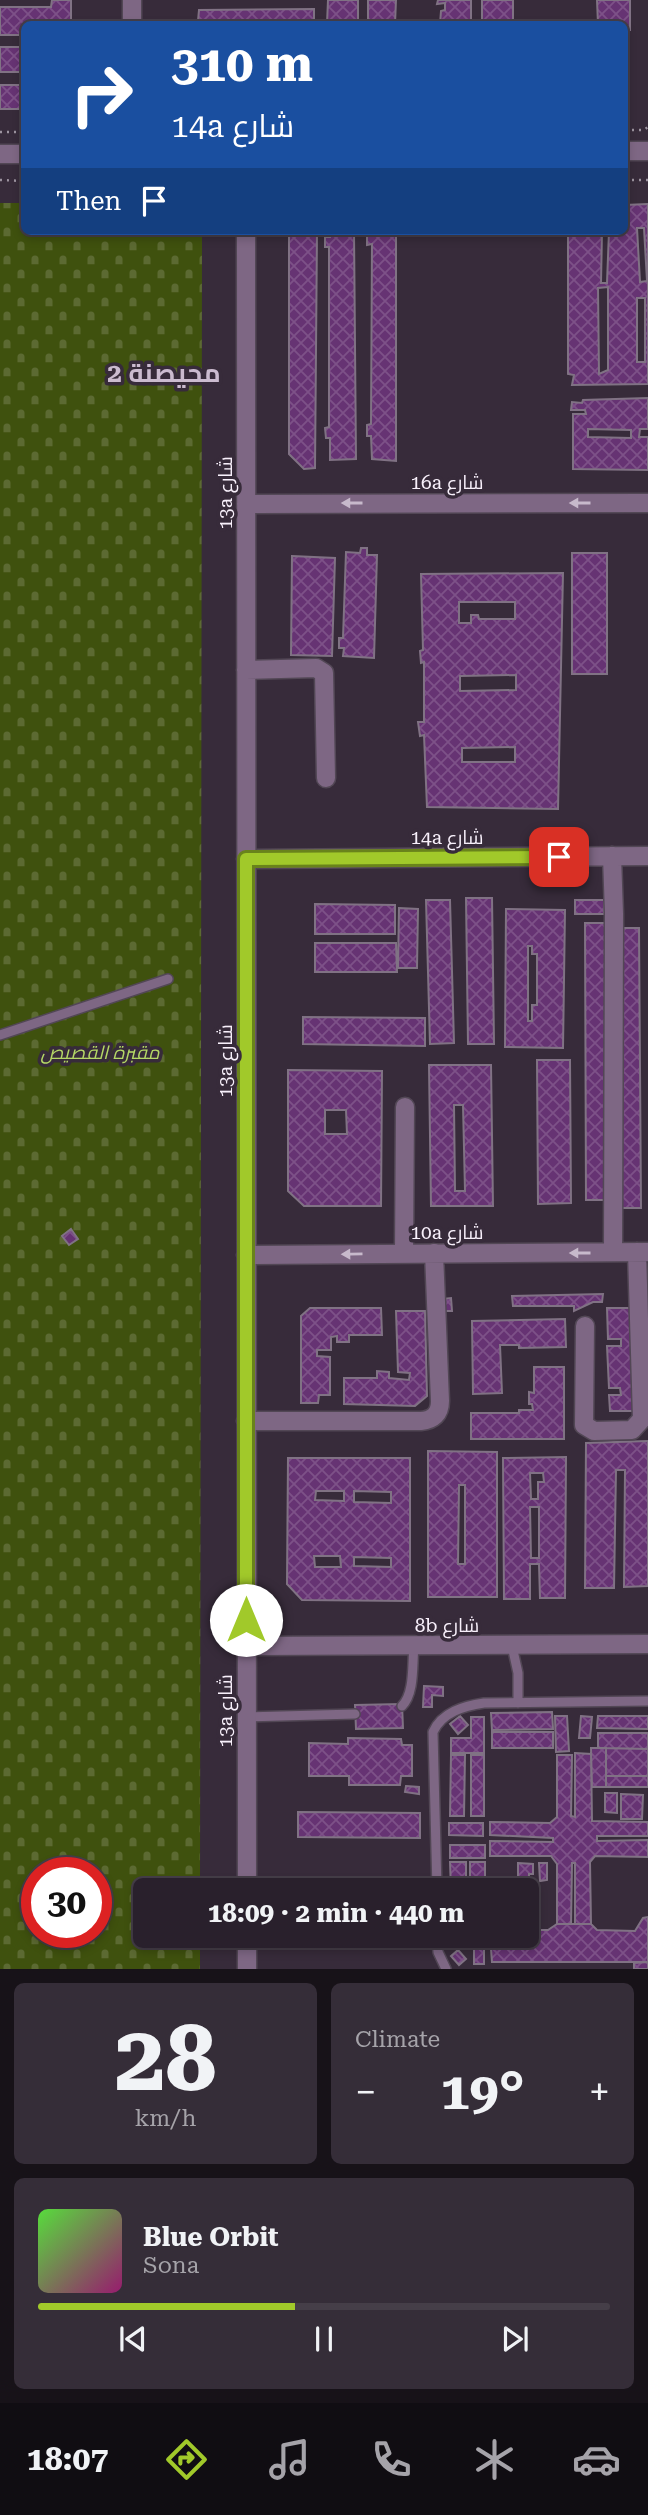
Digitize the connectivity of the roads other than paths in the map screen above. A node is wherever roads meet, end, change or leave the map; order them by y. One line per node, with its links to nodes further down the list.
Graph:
1 (132, 0): 2 (street)
2 (132, 21)
3 (628, 151): 4 (street)
4 (648, 151)
5 (0, 154): 6 (street)
6 (21, 154)
7 (246, 235): 9 (street, 13a شارع)
8 (648, 503): 9 (street, 16a شارع, one-way to 9)
9 (246, 504): 10 (street, 13a شارع)
10 (246, 670): 11 (street); 14 (street, 13a شارع)
11 (326, 778)
12 (612, 856): 13 (street, 14a شارع); 14 (street, 14a شارع); 18 (street)
13 (648, 856)
14 (246, 859): 22 (street, 13a شارع)
15 (169, 979): 16 (lane)
16 (0, 1035)
17 (405, 1107): 20 (street)
18 (613, 1252): 19 (street, 10a شارع); 21 (street, 10a شارع, one-way to 21)
19 (642, 1252): 23 (street)
20 (404, 1253): 21 (street, 10a شارع); 22 (street, 10a شارع, one-way to 22)
21 (434, 1253): 24 (street)
22 (246, 1255): 24 (street, 13a شارع)
23 (585, 1326)
24 (246, 1421): 26 (street, 13a شارع)
25 (648, 1644): 28 (street, 8b شارع)
26 (247, 1646): 27 (street, 8b شارع); 33 (street, 13a شارع)
27 (414, 1646): 28 (street, 8b شارع); 31 (lane)
28 (512, 1646): 30 (lane)
29 (648, 1702): 30 (lane)
30 (518, 1703): 35 (lane)
31 (402, 1706)
32 (355, 1714): 33 (lane)
33 (246, 1717): 34 (street, 13a شارع)
34 (247, 1878)
35 (437, 1878)
36 (247, 1948): 38 (street)
37 (438, 1948): 39 (lane)
38 (247, 1969)
39 (446, 1969)

